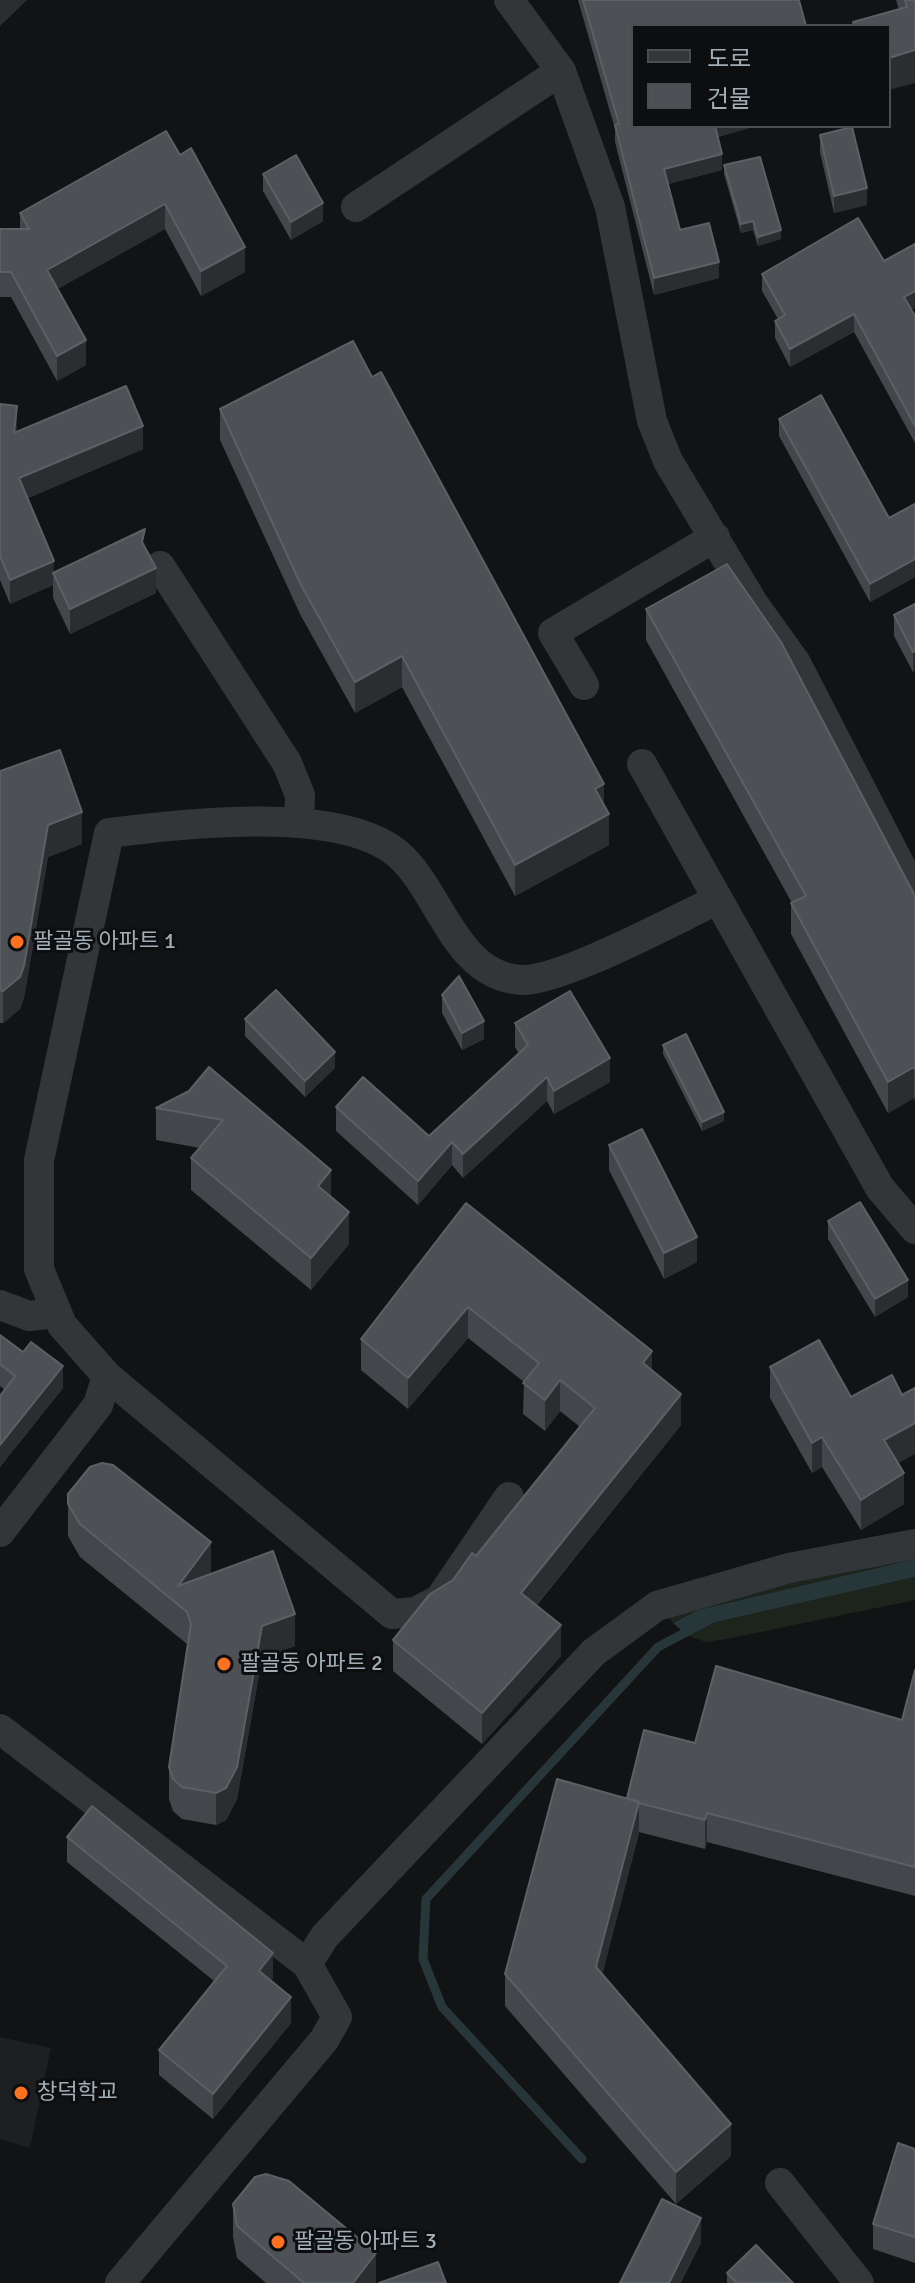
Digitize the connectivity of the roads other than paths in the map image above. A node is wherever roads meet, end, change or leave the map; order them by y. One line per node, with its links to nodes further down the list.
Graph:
1 (509, 0): 2 (street)
2 (561, 71): 3 (street); 4 (street)
3 (356, 207)
4 (715, 537): 6 (street); 9 (street)
5 (160, 566): 8 (street)
6 (584, 685)
7 (642, 764): 10 (street)
8 (299, 823): 10 (street); 13 (street)
9 (915, 894)
10 (717, 900): 11 (street)
11 (915, 1229)
12 (0, 1305): 13 (street)
13 (57, 1313): 14 (street)
14 (107, 1376): 15 (street); 16 (street)
15 (509, 1497)
16 (0, 1532)
17 (915, 1544): 19 (street)
18 (0, 1729): 19 (street)
19 (307, 1964): 21 (street)
20 (780, 2183): 22 (street)
21 (120, 2283)
22 (859, 2283)

